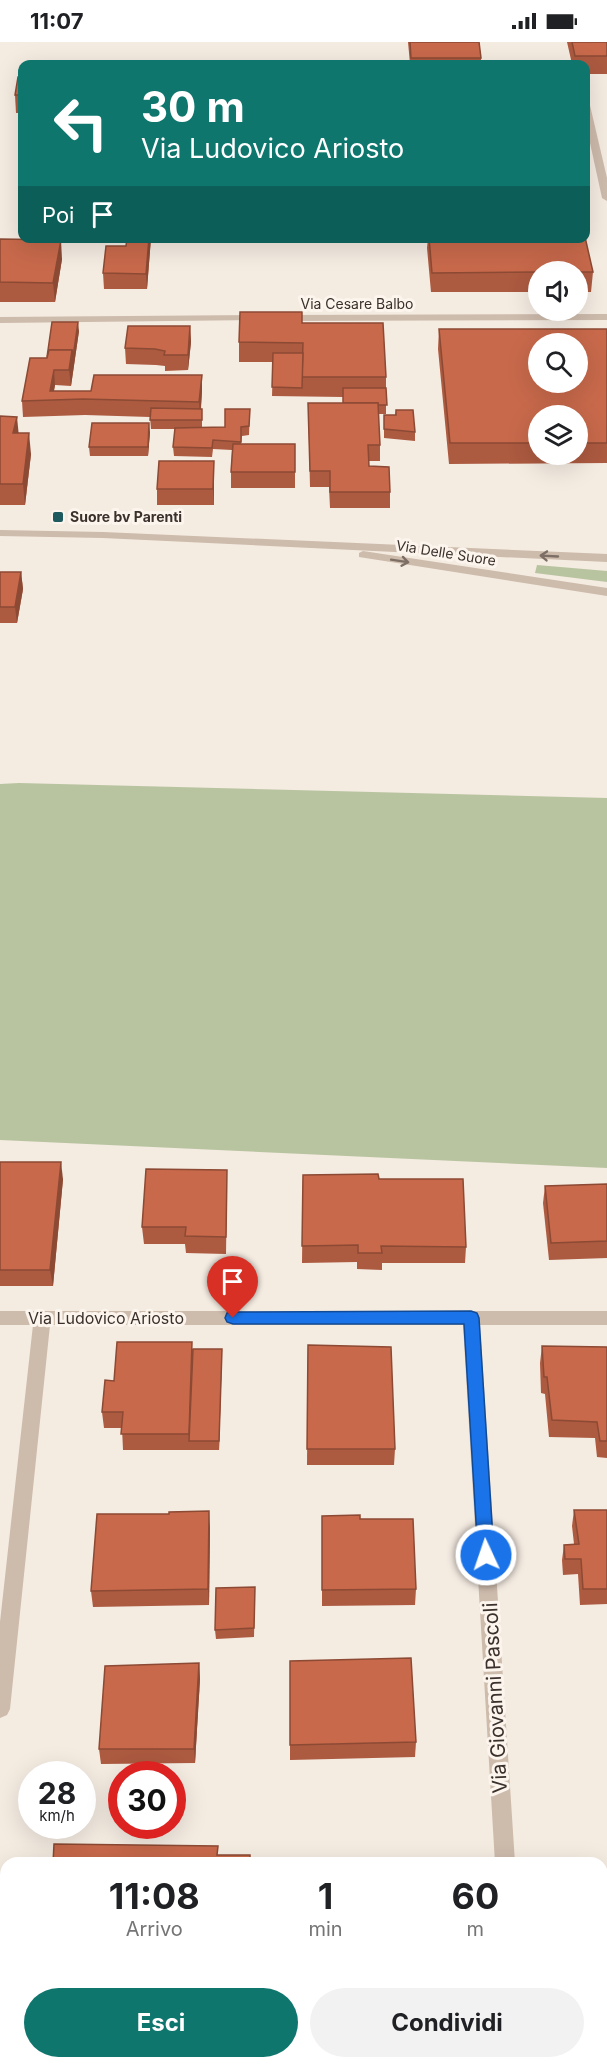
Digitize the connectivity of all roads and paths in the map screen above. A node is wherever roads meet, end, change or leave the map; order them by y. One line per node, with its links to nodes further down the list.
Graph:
1 (590, 122): 2 (street)
2 (607, 198)
3 (607, 317): 4 (street, Via Cesare Balbo)
4 (0, 320)
5 (0, 533): 6 (street, Via Delle Suore)
6 (280, 542): 7 (street, Via Delle Suore, one-way to 6); 8 (street, Via Delle Suore, one-way to 8)
7 (607, 558)
8 (607, 592)
9 (0, 1318): 10 (street, Via Ludovico Ariosto)
10 (42, 1318): 11 (street, Via Ludovico Ariosto); 13 (street)
11 (471, 1318): 12 (street, Via Ludovico Ariosto); 14 (street, Via Giovanni Pascoli)
12 (607, 1318)
13 (0, 1709)
14 (505, 1857)

